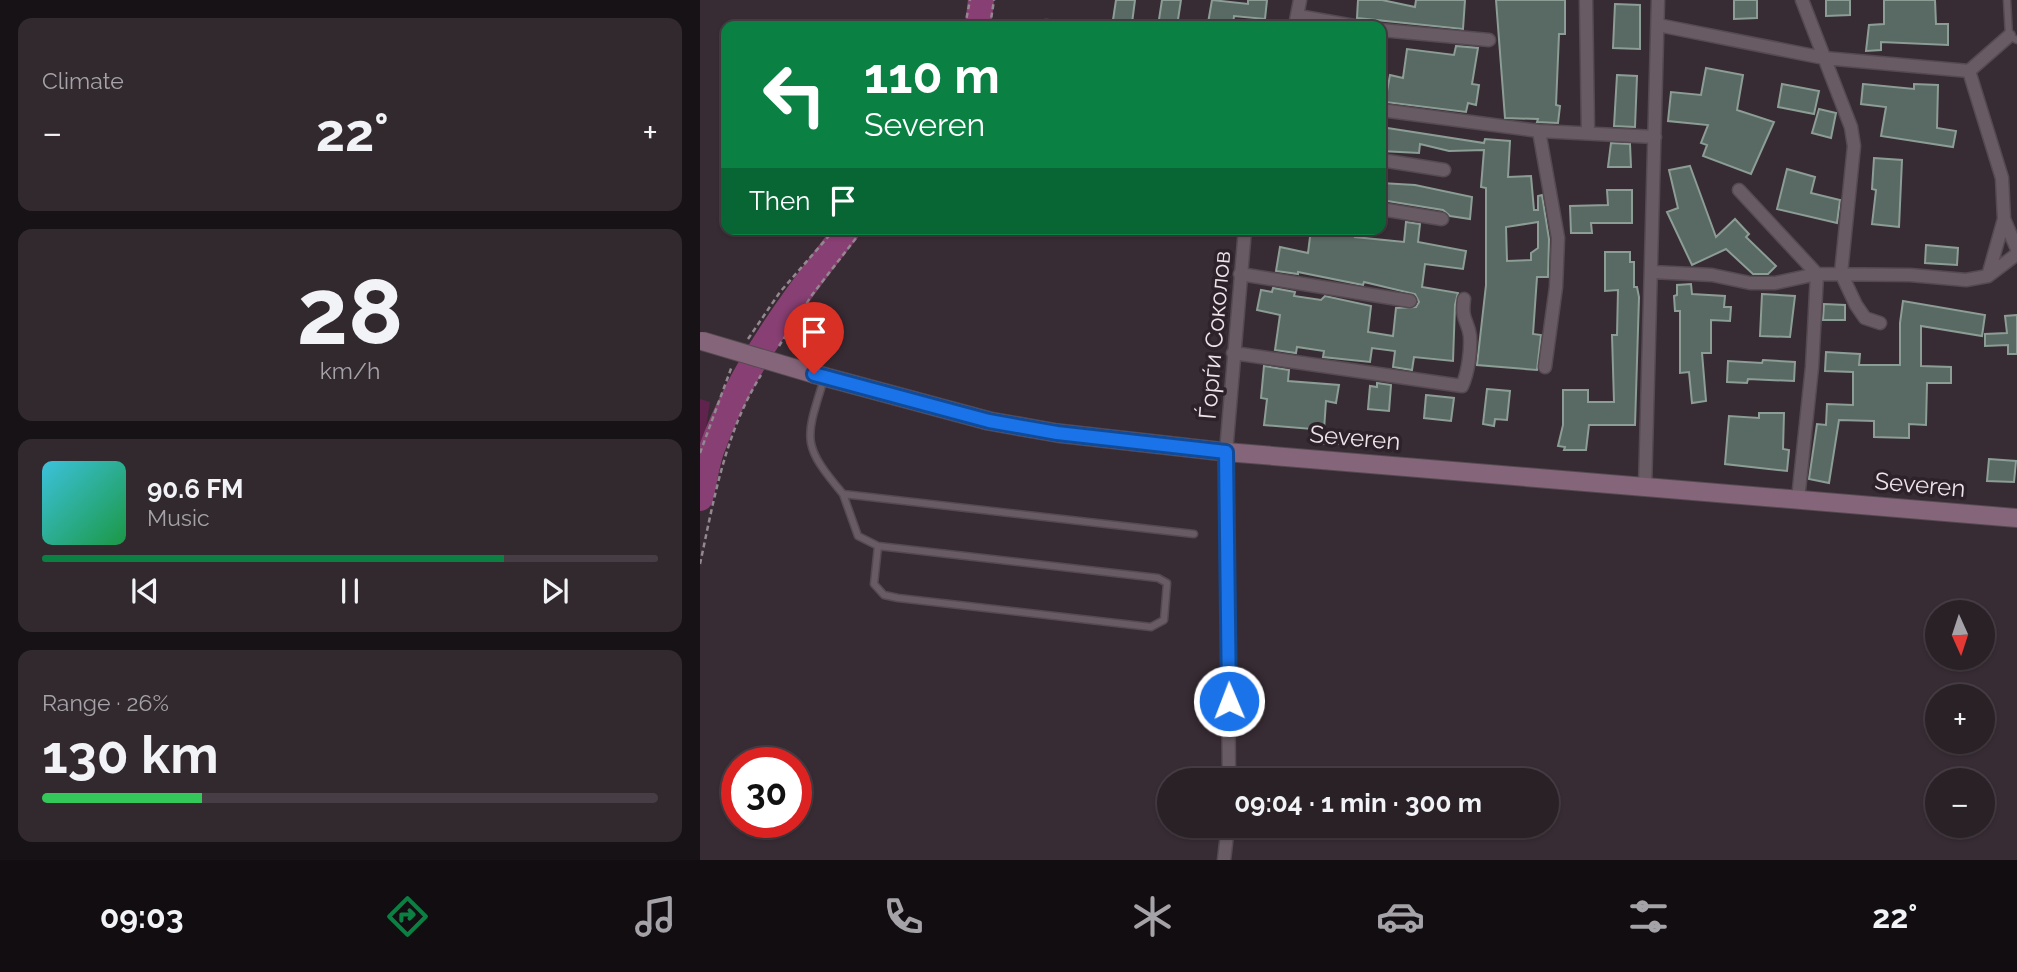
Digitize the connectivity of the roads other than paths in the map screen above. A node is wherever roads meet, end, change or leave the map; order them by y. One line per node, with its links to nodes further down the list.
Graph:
1 (1300, 0): 6 (street)
2 (1586, 0): 15 (street)
3 (1658, 0): 7 (street)
4 (1802, 0): 11 (street)
5 (2007, 0): 9 (lane)
6 (1296, 21)
7 (1658, 25): 11 (street); 16 (street)
8 (1386, 30): 10 (street)
9 (2013, 38): 12 (street)
10 (1489, 40)
11 (1824, 58): 12 (street); 26 (street)
12 (1969, 71): 22 (street)
13 (1386, 111): 14 (street)
14 (1539, 131): 15 (street); 35 (street)
15 (1588, 133): 16 (street)
16 (1655, 136): 25 (street)
17 (1386, 161): 18 (street)
18 (1444, 170)
19 (1739, 190): 28 (street)
20 (1386, 210): 21 (street)
21 (1442, 219)
22 (2004, 219): 24 (street); 29 (street)
23 (1244, 235): 27 (street, Ѓорѓи Соколов)
24 (2017, 251): 29 (street)
25 (1652, 272): 28 (street); 38 (street)
26 (1842, 273): 28 (street); 29 (street); 32 (street)
27 (1240, 274): 31 (street); 34 (street, Ѓорѓи Соколов)
28 (1817, 274): 40 (street)
29 (1988, 276)
30 (1464, 299): 34 (street)
31 (1410, 301)
32 (1880, 323)
33 (701, 340): 36 (main road, Severen, bridge)
34 (1233, 353): 37 (street, Ѓорѓи Соколов)
35 (1545, 367)
36 (819, 375): 37 (main road, Severen); 39 (lane)
37 (1226, 452): 38 (main road, Severen); 44 (street, Ѓорѓи Соколов)
38 (1646, 488): 40 (main road, Severen)
39 (843, 494): 42 (lane); 43 (lane)
40 (1798, 499): 41 (main road, Severen)
41 (2017, 518)
42 (1194, 534)
43 (878, 546): 43 (lane)
44 (1229, 768)
45 (1227, 838): 46 (street)
46 (1224, 860)

